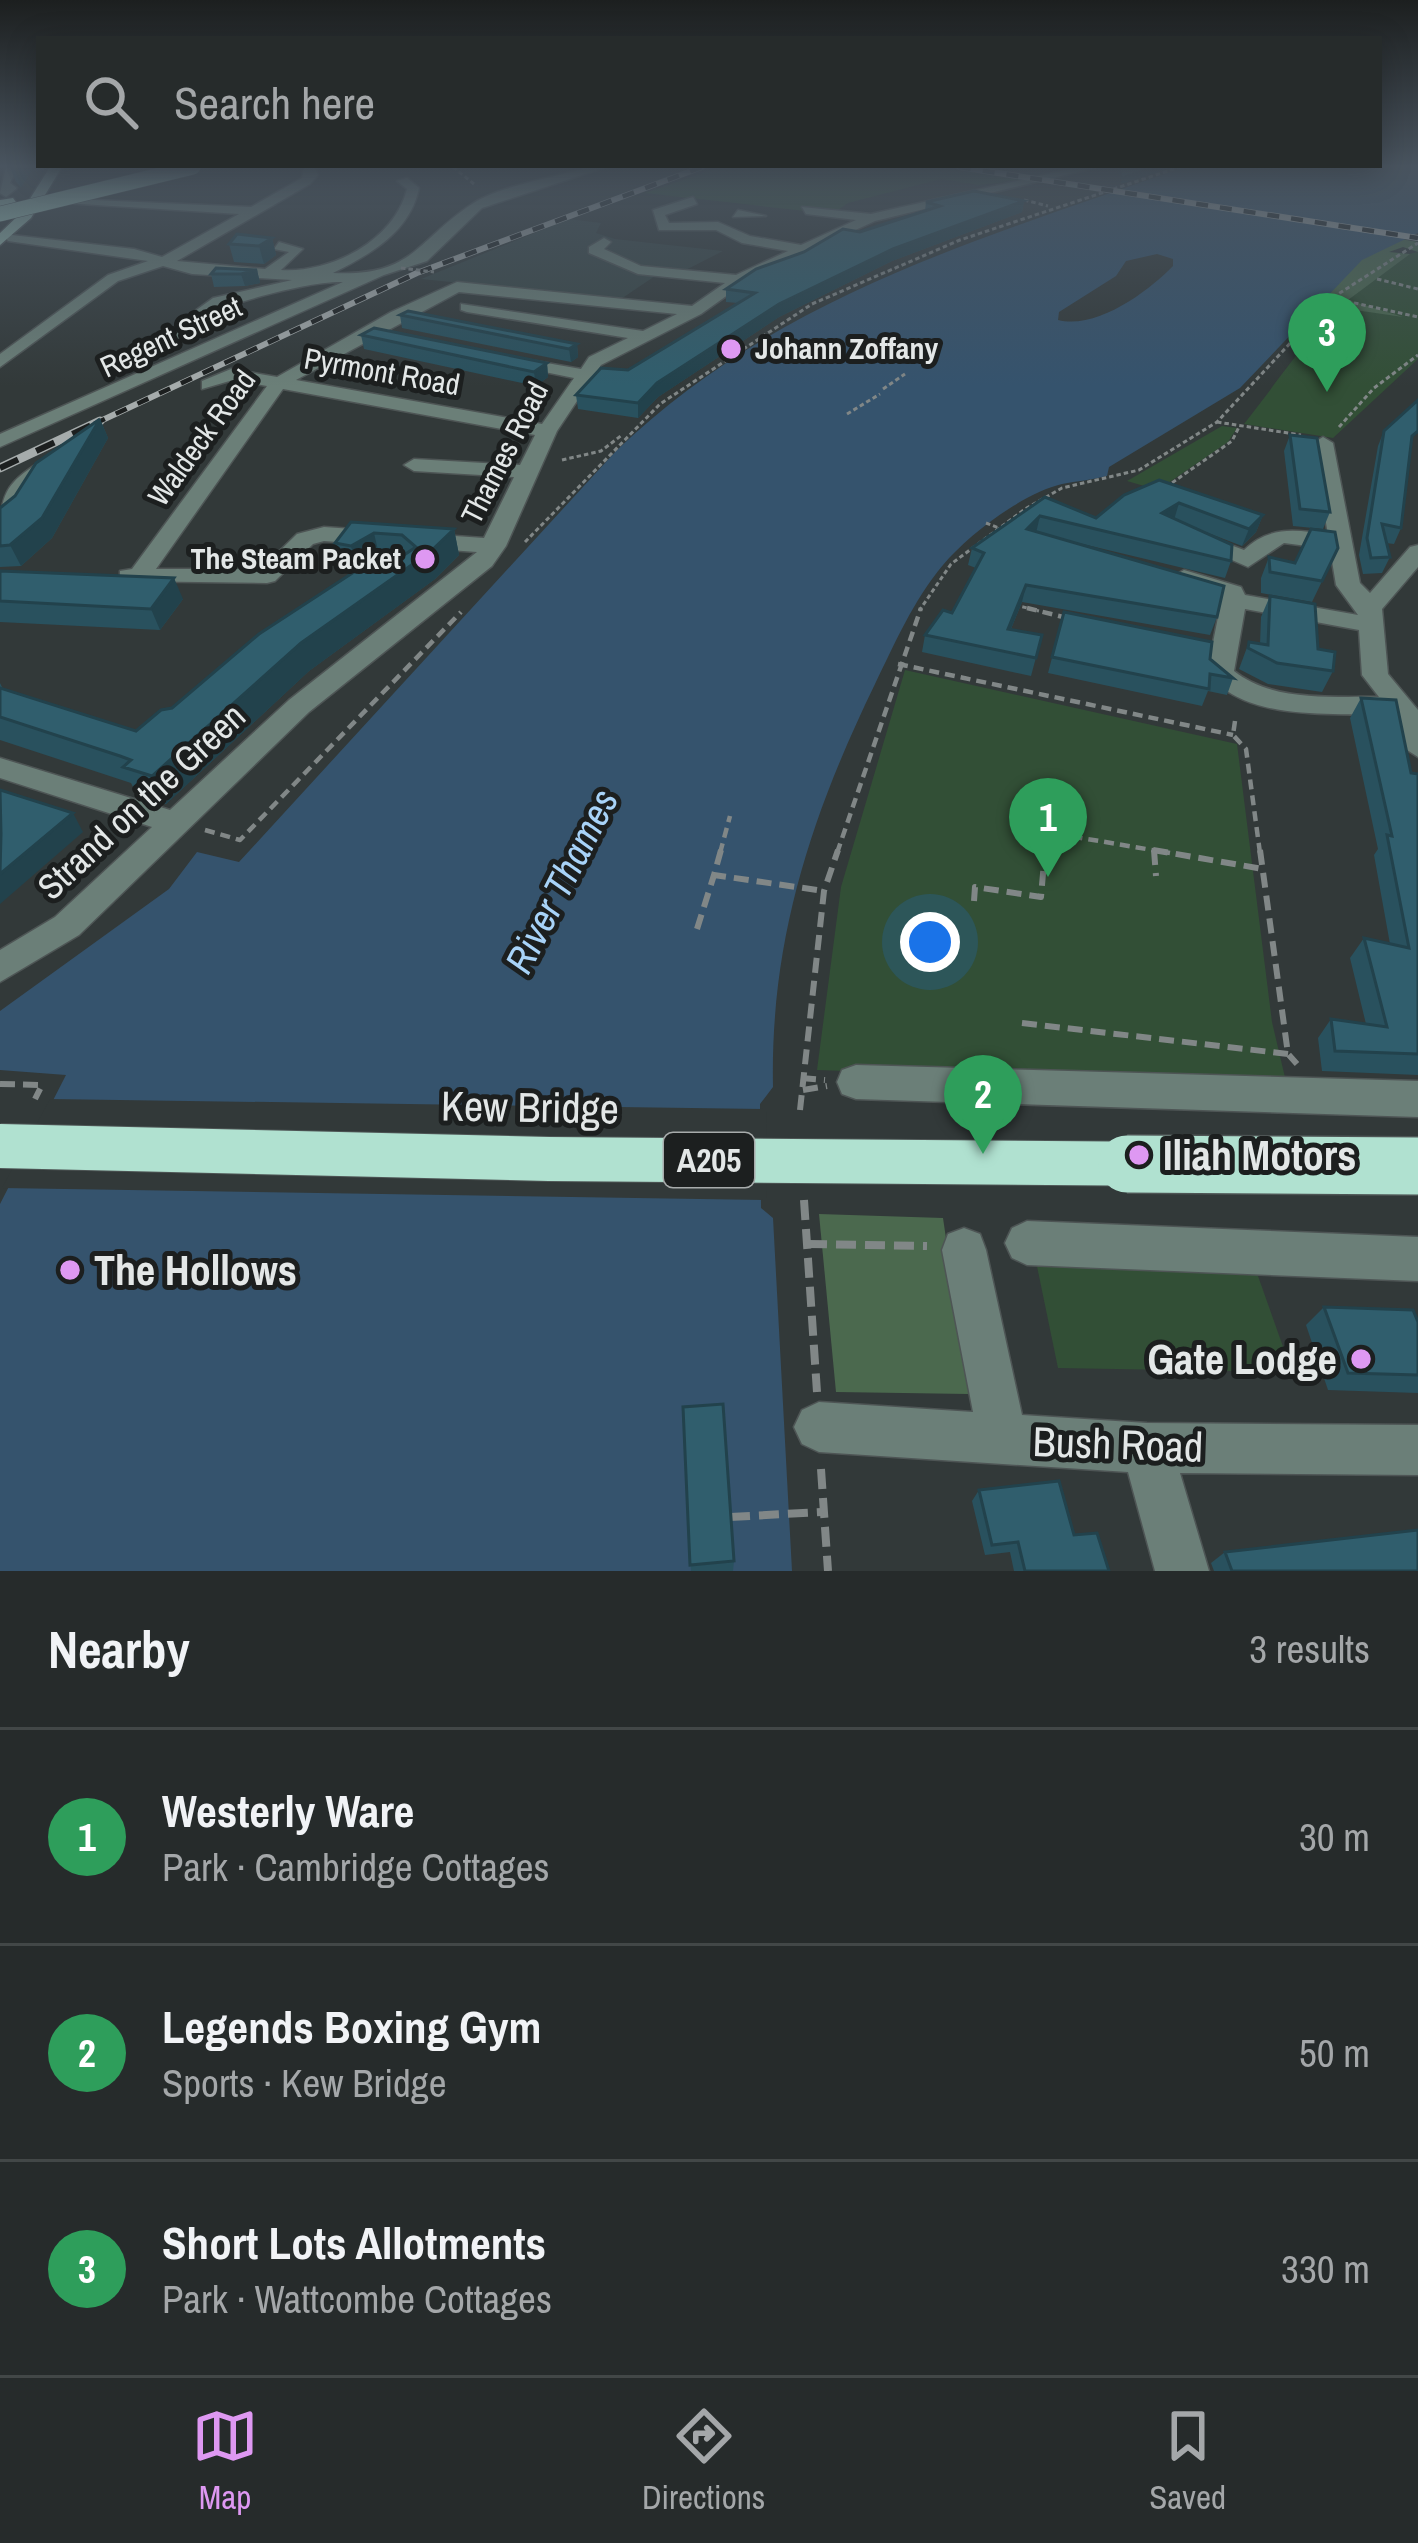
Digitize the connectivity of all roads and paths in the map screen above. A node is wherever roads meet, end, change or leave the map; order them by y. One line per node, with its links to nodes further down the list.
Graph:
1 (14, 240): 12 (street)
2 (201, 240): 12 (street)
3 (370, 240): 16 (street)
4 (441, 240): 17 (street, Regent Street)
5 (749, 240): 11 (street)
6 (822, 240): 11 (street, Thames Road)
7 (964, 240): 26 (path)
8 (604, 242): 19 (street)
9 (1418, 243): 24 (path)
10 (279, 247): 14 (street)
11 (803, 249): 19 (street, Thames Road)
12 (165, 260): 14 (street); 36 (street)
13 (401, 268): 15 (path, bridge)
14 (271, 271): 16 (street)
15 (434, 272)
16 (319, 274): 17 (street); 22 (street)
17 (362, 279): 48 (street, Regent Street)
18 (1377, 279): 21 (path)
19 (737, 280): 28 (street, Thames Road)
20 (413, 285): 23 (street)
21 (1418, 289)
22 (267, 293): 27 (street); 35 (street)
23 (445, 293): 28 (street); 30 (street, Waldeck Road); 32 (street)
24 (1332, 298): 29 (path); 45 (path)
25 (791, 301): 26 (path)
26 (812, 304): 42 (path)
27 (203, 311)
28 (695, 311): 32 (street, Thames Road)
29 (1418, 317)
30 (370, 331): 31 (street); 39 (street, Waldeck Road)
31 (392, 336)
32 (645, 336): 38 (street, Thames Road)
33 (477, 353): 38 (street)
34 (1418, 355): 49 (path)
35 (113, 361)
36 (0, 362)
37 (905, 374): 43 (path)
38 (583, 375): 47 (street, Thames Road)
39 (277, 384): 40 (street, Pyrmont Road); 47 (street, Pyrmont Road); 62 (street, Waldeck Road)
40 (208, 386)
41 (640, 401): 42 (path)
42 (659, 404): 44 (path)
43 (847, 414)
44 (645, 417): 52 (path); 59 (path)
45 (1217, 422): 46 (path); 56 (path)
46 (1240, 426): 49 (path); 53 (path)
47 (547, 430): 52 (street, Thames Road)
48 (0, 441)
49 (1324, 441): 58 (street)
50 (79, 446): 55 (street)
51 (413, 465): 52 (street)
52 (537, 468): 59 (street, Thames Road)
53 (1161, 490)
54 (986, 523): 56 (path)
55 (0, 524)
56 (999, 528): 70 (path)
57 (1172, 531): 58 (street)
58 (1341, 544): 68 (street)
59 (504, 550): 62 (street); 65 (street, Thames Road)
60 (1418, 552): 68 (street)
61 (1152, 570): 66 (street)
62 (140, 575): 64 (street)
63 (438, 575): 65 (street)
64 (40, 578)
65 (469, 590): 71 (street, Thames Road); 77 (path)
66 (1235, 600): 68 (street); 72 (street)
67 (1015, 604): 69 (path)
68 (1370, 616): 73 (street)
69 (1067, 618)
70 (898, 664): 74 (path); 82 (path)
71 (329, 681): 77 (street, Strand on the Green)
72 (1245, 691): 73 (street); 74 (street)
73 (1412, 724)
74 (1234, 728): 79 (path)
75 (0, 768): 77 (street)
76 (730, 817): 80 (path)
77 (189, 827): 85 (street, Strand on the Green)
78 (1154, 848): 79 (path); 81 (path); 83 (path)
79 (1263, 869): 87 (path)
80 (714, 875): 82 (path); 84 (path)
81 (1156, 876)
82 (824, 891): 93 (path)
83 (974, 901)
84 (697, 929)
85 (0, 968)
86 (1022, 1023): 87 (path)
87 (1288, 1054): 90 (path)
88 (856, 1082): 90 (street)
89 (0, 1084): 91 (path)
90 (1331, 1097): 92 (street)
91 (35, 1099)
92 (1418, 1099)
93 (800, 1110)
94 (0, 1146): 95 (highway, Kew Bridge / A205, bridge)
95 (1418, 1166)
96 (804, 1200): 98 (path)
97 (1027, 1243): 99 (street)
98 (964, 1250): 101 (street)
99 (1418, 1259)
100 (819, 1427): 101 (street, Bush Road)
101 (1003, 1440): 102 (street, Bush Road)
102 (1147, 1448): 103 (street, Bush Road); 106 (street)
103 (1418, 1450)
104 (822, 1512): 105 (path)
105 (730, 1517)
106 (1182, 1571)

